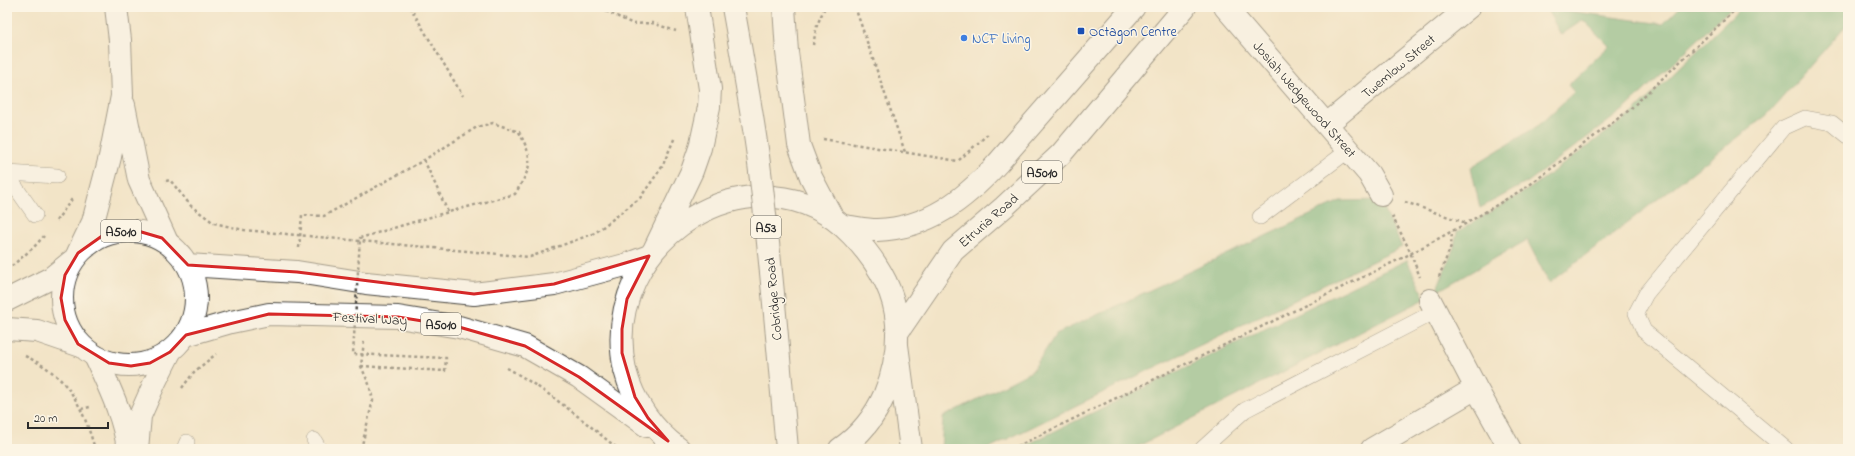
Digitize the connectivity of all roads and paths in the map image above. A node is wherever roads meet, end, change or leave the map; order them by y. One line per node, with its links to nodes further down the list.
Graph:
1 (116, 7): 16 (main road)
2 (410, 7): 17 (path)
3 (697, 7): 38 (main road)
4 (733, 7): 65 (main road, Cobridge Road / A53, bridge)
5 (784, 7): 33 (main road)
6 (825, 7): 15 (path)
7 (855, 7): 24 (path)
8 (1134, 7): 33 (main road, A5010)
9 (1185, 7): 48 (main road, Etruria Road / A5010)
10 (1225, 7): 18 (main road, Josiah Wedgewood Street)
11 (1469, 7): 18 (main road, Twemlow Street)
12 (1738, 7): 34 (path)
13 (606, 11): 14 (path)
14 (677, 37)
15 (813, 46)
16 (122, 96): 37 (main road); 40 (main road)
17 (463, 96)
18 (1327, 124): 23 (main road, Josiah Wedgewood Street)
19 (676, 134): 36 (path)
20 (986, 135): 24 (path)
21 (1848, 136): 72 (lane)
22 (820, 138): 24 (path)
23 (1349, 150): 29 (main road, Josiah Wedgewood Street); 32 (lane)
24 (905, 152)
25 (424, 160): 30 (path); 30 (path); 36 (path)
26 (7, 174): 27 (lane); 31 (lane)
27 (57, 176)
28 (170, 180): 36 (path)
29 (1381, 195): 34 (path); 39 (path)
30 (448, 212): 55 (path, bridge)
31 (35, 215)
32 (1260, 217)
33 (838, 221): 38 (main road); 48 (main road)
34 (1467, 223): 35 (path)
35 (1452, 231): 39 (path); 44 (path)
36 (300, 236): 42 (path)
37 (167, 242): 40 (main road, A5010); 41 (main road, A5010)
38 (652, 252): 42 (main road, A5010); 59 (main road)
39 (1410, 254): 44 (path); 68 (path)
40 (75, 257): 43 (main road, A5010); 51 (main road, A5010)
41 (188, 264): 42 (main road, A5010); 46 (main road, A5010)
42 (297, 272)
43 (7, 300)
44 (1433, 306): 57 (main road); 69 (lane)
45 (7, 329): 51 (main road, A5010)
46 (186, 335): 52 (main road, A5010); 59 (main road, Festival Way / A5010)
47 (349, 338): 49 (path)
48 (897, 339): 66 (main road); 67 (main road)
49 (364, 340): 50 (path); 55 (path)
50 (371, 340)
51 (89, 352): 52 (main road, A5010); 61 (main road)
52 (170, 352): 62 (main road)
53 (20, 354): 60 (path)
54 (217, 354): 58 (path)
55 (361, 366): 63 (path)
56 (506, 368): 64 (path)
57 (1476, 388): 70 (main road); 71 (main road)
58 (178, 393)
59 (673, 445)
60 (95, 449)
61 (128, 449)
62 (137, 449)
63 (361, 449)
64 (618, 449)
65 (787, 449)
66 (840, 449)
67 (911, 449)
68 (1012, 449)
69 (1202, 449)
70 (1372, 449)
71 (1510, 449)
72 (1786, 449)

